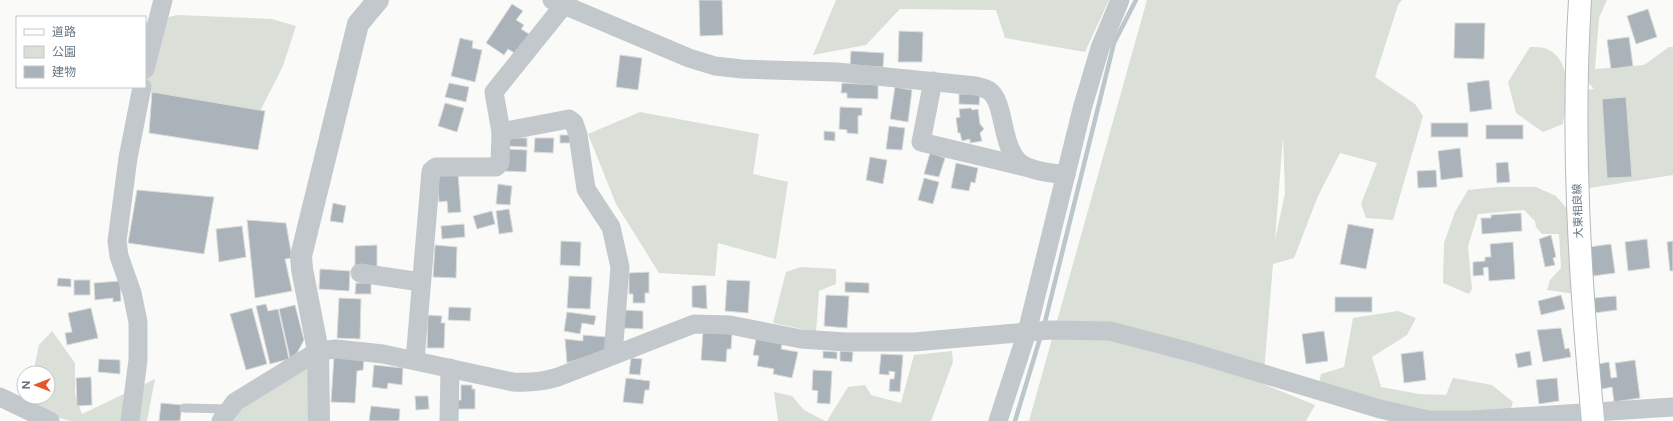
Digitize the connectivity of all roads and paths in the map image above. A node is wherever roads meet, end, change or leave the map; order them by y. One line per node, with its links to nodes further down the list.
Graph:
1 (163, 0): 6 (street)
2 (378, 0): 15 (street)
3 (1120, 0): 11 (street)
4 (1580, 0): 24 (main road, 大東相良線)
5 (561, 2): 7 (street); 9 (street)
6 (146, 65)
7 (933, 81): 10 (street); 10 (street)
8 (142, 88): 26 (street)
9 (501, 132): 13 (street); 16 (street)
10 (1026, 167): 11 (street)
11 (1066, 175): 14 (street)
12 (360, 273): 13 (street)
13 (421, 282): 17 (street)
14 (1038, 331): 16 (street); 23 (street); 29 (street)
15 (318, 351): 17 (street); 22 (street); 27 (street)
16 (613, 355): 18 (street)
17 (415, 360): 18 (street)
18 (450, 368): 28 (street)
19 (0, 397): 25 (street)
20 (1673, 407): 24 (street)
21 (184, 408): 22 (lane)
22 (225, 415)
23 (1380, 415): 24 (street)
24 (1593, 417)
25 (50, 421)
26 (130, 421)
27 (318, 421)
28 (448, 421)
29 (998, 421)

